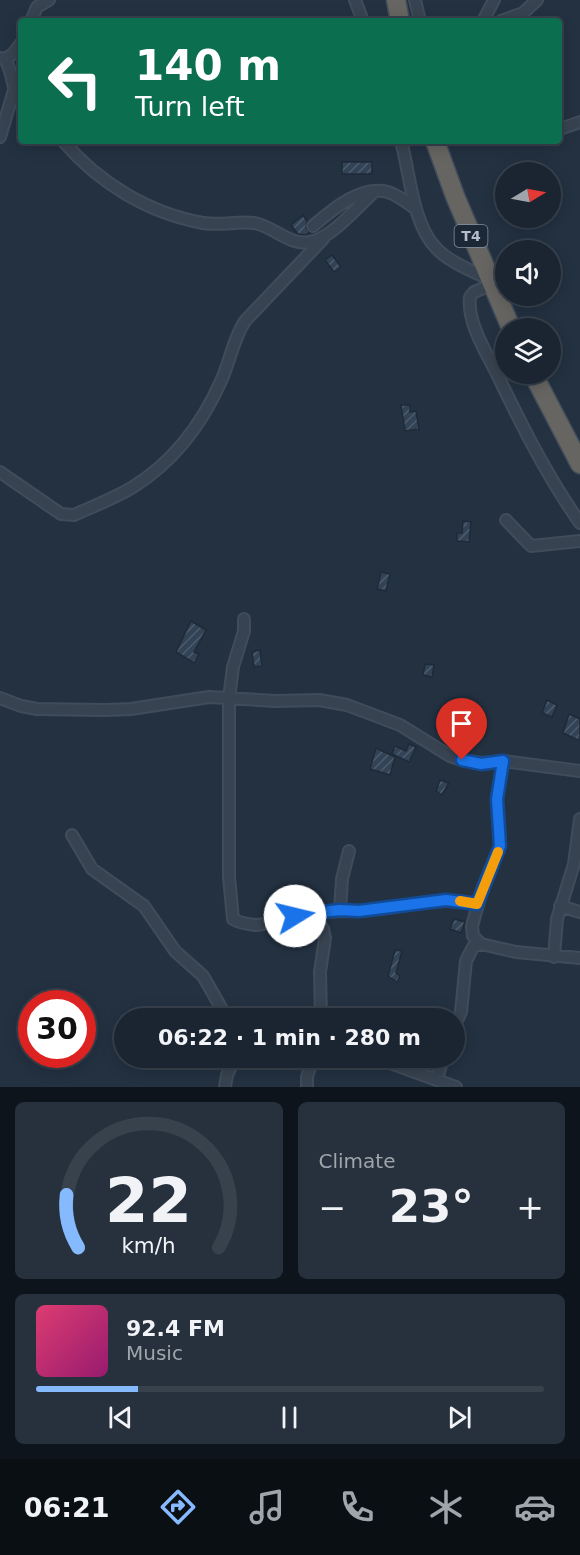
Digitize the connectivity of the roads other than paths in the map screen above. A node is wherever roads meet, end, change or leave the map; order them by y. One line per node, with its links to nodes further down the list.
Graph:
1 (49, 0): 7 (street)
2 (355, 0): 8 (street)
3 (396, 0): 9 (highway)
4 (415, 0): 10 (street)
5 (494, 0): 11 (street)
6 (537, 0): 12 (street)
7 (32, 18)
8 (362, 18)
9 (399, 18)
10 (419, 18)
11 (485, 18)
12 (509, 18)
13 (18, 47): 14 (street)
14 (3, 58): 15 (street)
15 (14, 90): 16 (street); 19 (street)
16 (18, 97)
17 (580, 122): 18 (street)
18 (562, 128)
19 (0, 137)
20 (66, 144): 26 (street)
21 (402, 144): 24 (street)
22 (436, 144): 27 (highway, T4)
23 (374, 192): 24 (street); 25 (street); 26 (street)
24 (417, 209): 27 (street)
25 (312, 226)
26 (323, 239): 31 (street)
27 (490, 282): 28 (highway, T4); 33 (street)
28 (506, 318)
29 (538, 384): 30 (highway)
30 (580, 464)
31 (0, 472)
32 (506, 520): 34 (street)
33 (580, 523)
34 (580, 541)
35 (244, 619): 37 (street)
36 (0, 698): 37 (street)
37 (229, 698): 38 (street); 47 (street)
38 (503, 761): 39 (street); 43 (street)
39 (580, 771)
40 (580, 819): 44 (street)
41 (72, 835): 51 (street)
42 (349, 851): 45 (street)
43 (477, 904): 45 (street); 48 (street)
44 (560, 906): 46 (street); 49 (street)
45 (340, 910): 47 (street)
46 (580, 912)
47 (312, 913): 52 (street)
48 (482, 944): 49 (street); 53 (street)
49 (554, 957): 50 (street)
50 (580, 958)
51 (221, 1008)
52 (321, 1008)
53 (462, 1008)
54 (230, 1068): 59 (street)
55 (310, 1068): 60 (street)
56 (405, 1068): 58 (street)
57 (440, 1068): 58 (street)
58 (437, 1079): 61 (street)
59 (225, 1087)
60 (307, 1087)
61 (456, 1087)

